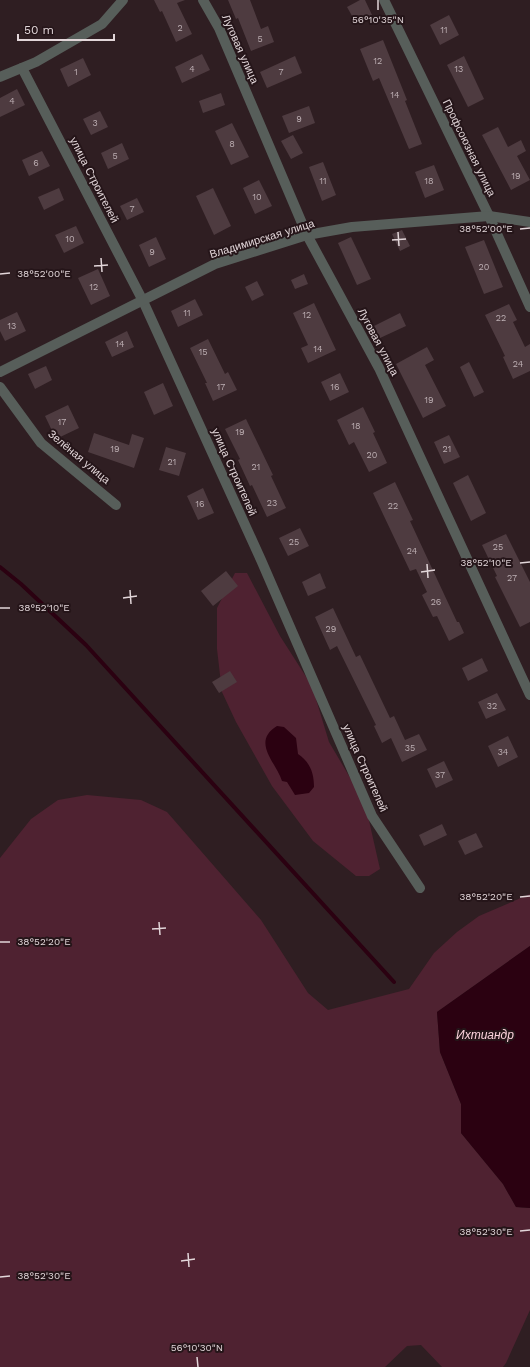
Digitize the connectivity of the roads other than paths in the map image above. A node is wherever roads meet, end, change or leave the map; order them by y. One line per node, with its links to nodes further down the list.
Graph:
1 (123, 0): 4 (street)
2 (203, 0): 8 (street, Луговая улица)
3 (384, 0): 6 (street, Профсоюзная улица)
4 (22, 68): 5 (street); 9 (street, улица Строителей)
5 (0, 77)
6 (489, 216): 7 (street, Владимирская улица); 8 (street, Владимирская улица); 10 (street, Профсоюзная улица)
7 (530, 222)
8 (307, 235): 9 (street, Владимирская улица); 14 (street, Луговая улица)
9 (143, 301): 11 (street, Владимирская улица); 15 (street, улица Строителей)
10 (530, 307)
11 (0, 372)
12 (0, 387): 13 (street, Зелёная улица)
13 (116, 505)
14 (530, 695)
15 (420, 888)

